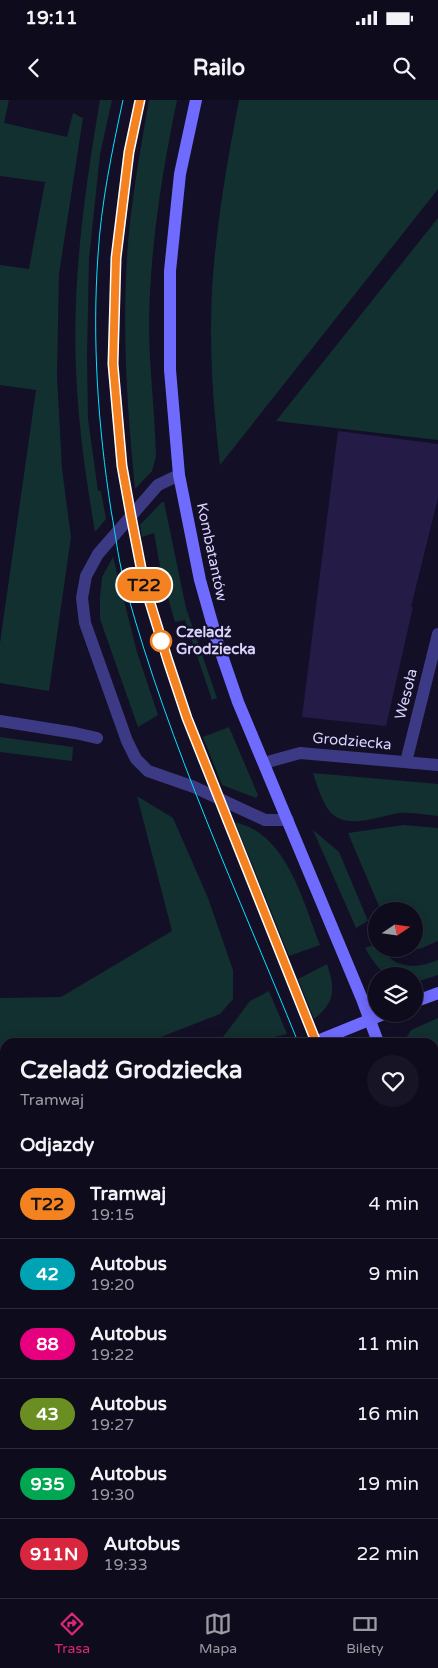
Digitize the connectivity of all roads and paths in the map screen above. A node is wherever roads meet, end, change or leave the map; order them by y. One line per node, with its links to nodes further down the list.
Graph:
1 (196, 100): 2 (street, Kombatantów)
2 (179, 475): 7 (street, Kombatantów); 9 (street)
3 (438, 634): 6 (street, Wesoła)
4 (0, 721): 5 (street)
5 (97, 738)
6 (406, 762): 7 (street, Grodziecka); 8 (street, Grodziecka)
7 (264, 763): 9 (street, Kombatantów)
8 (438, 765)
9 (288, 820): 12 (street, Kombatantów)
10 (438, 993): 11 (street)
11 (423, 999)
12 (368, 1014)
13 (368, 1020): 15 (street)
14 (371, 1022): 16 (street, Kombatantów)
15 (325, 1038)
16 (377, 1038)

